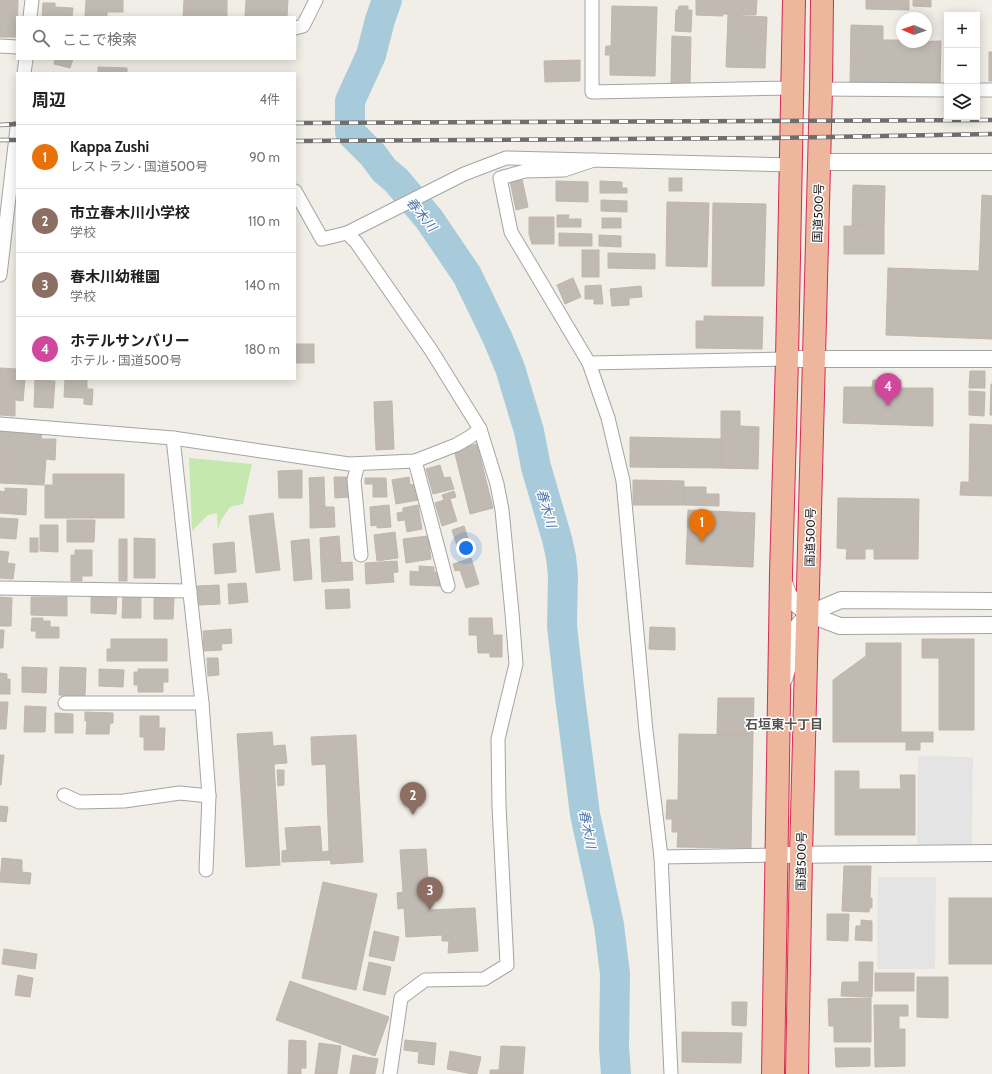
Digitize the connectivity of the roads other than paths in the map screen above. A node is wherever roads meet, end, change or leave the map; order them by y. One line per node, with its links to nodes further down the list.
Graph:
1 (32, 0): 6 (street)
2 (316, 0): 7 (street)
3 (592, 0): 12 (street)
4 (794, 0): 12 (highway, 国道500号)
5 (822, 0): 13 (highway, 国道500号)
6 (30, 16)
7 (296, 28)
8 (0, 46): 9 (street)
9 (16, 47)
10 (26, 60): 11 (street)
11 (24, 72)
12 (792, 88): 22 (highway, 国道500号)
13 (821, 89): 14 (street); 20 (highway, 国道500号)
14 (944, 90)
15 (980, 90): 16 (street)
16 (992, 90)
17 (16, 143): 18 (street)
18 (15, 158): 25 (street)
19 (594, 160): 22 (street); 24 (street); 29 (street)
20 (819, 162): 21 (street); 27 (highway, 国道500号)
21 (992, 162)
22 (791, 165): 26 (highway, 国道500号)
23 (296, 193): 24 (street)
24 (351, 231): 31 (street)
25 (0, 275)
26 (787, 359): 27 (street); 29 (street); 36 (highway, 国道500号)
27 (814, 359): 28 (street); 41 (highway, 国道500号)
28 (992, 359)
29 (589, 363): 51 (street)
30 (0, 424): 32 (street)
31 (480, 429): 33 (street); 53 (street)
32 (173, 438): 34 (street); 39 (street)
33 (415, 461): 34 (street); 37 (street)
34 (358, 464): 35 (street)
35 (361, 555)
36 (781, 574): 41 (street); 43 (highway, 国道500号)
37 (448, 586)
38 (0, 588): 39 (street)
39 (190, 591): 45 (street)
40 (992, 600): 41 (street)
41 (808, 614): 42 (street); 43 (street); 49 (highway, 国道500号)
42 (992, 625)
43 (780, 692): 50 (highway, 国道500号)
44 (64, 703): 45 (street)
45 (202, 703): 47 (street)
46 (64, 795): 47 (street)
47 (209, 796): 52 (street)
48 (992, 854): 49 (street)
49 (801, 855): 50 (street); 56 (highway, 国道500号)
50 (777, 856): 51 (street); 55 (highway, 国道500号)
51 (662, 857): 54 (street)
52 (206, 870)
53 (390, 1074)
54 (671, 1074)
55 (773, 1074)
56 (797, 1074)

